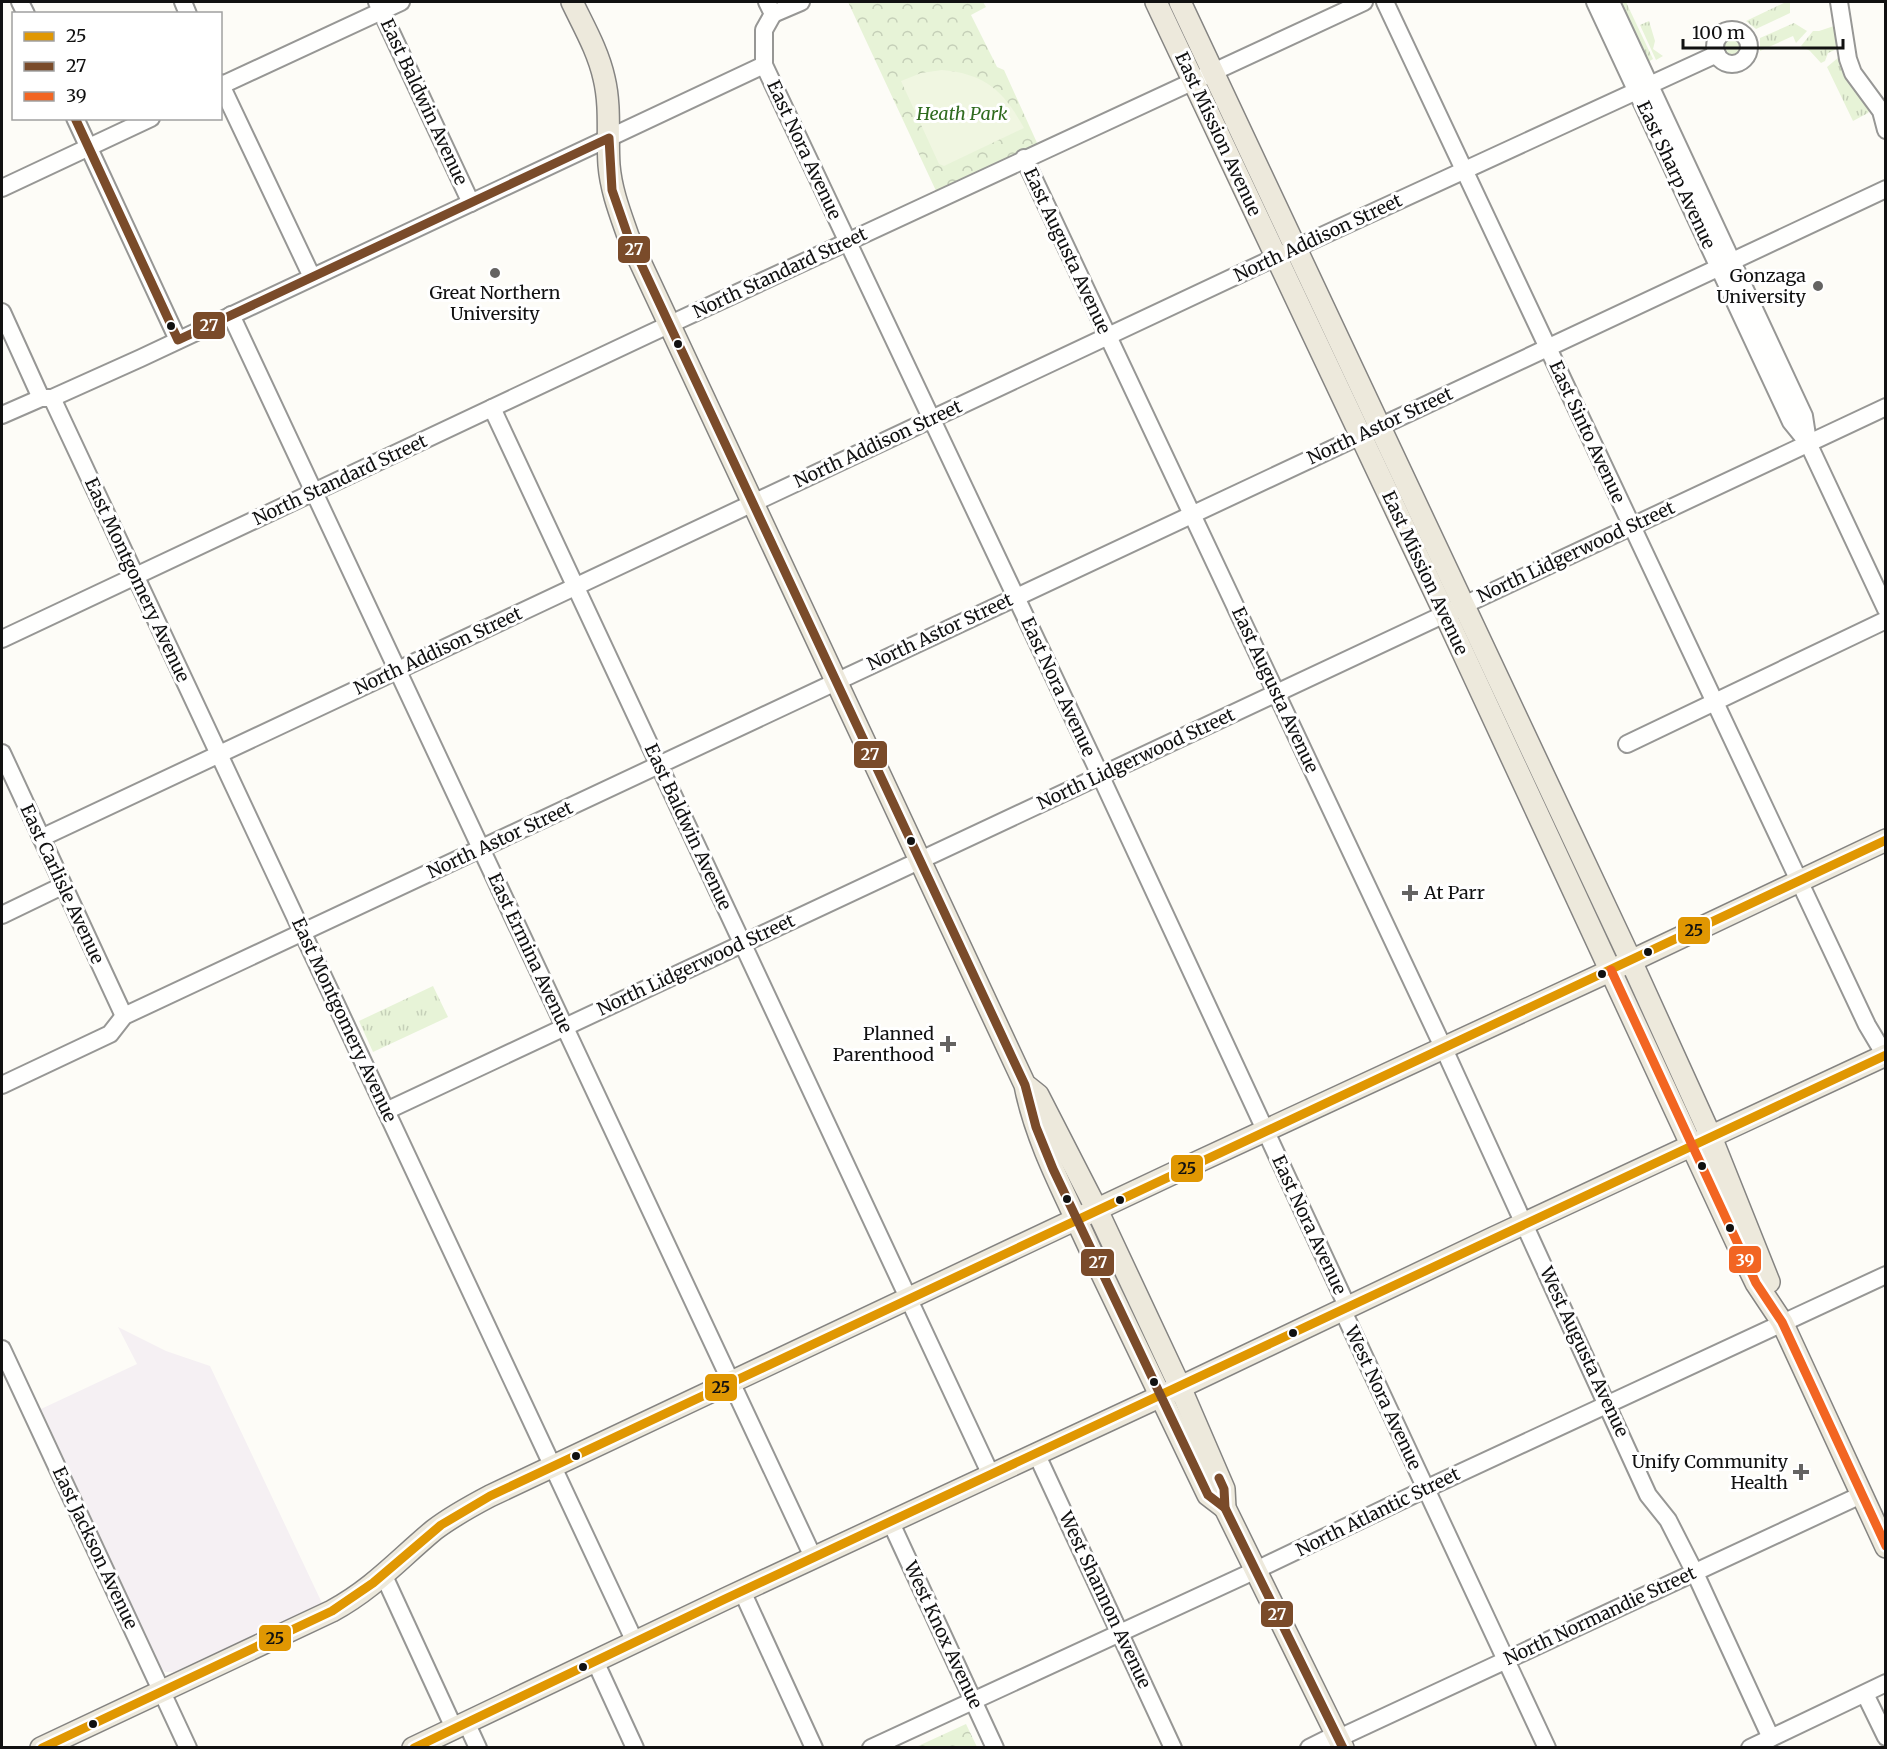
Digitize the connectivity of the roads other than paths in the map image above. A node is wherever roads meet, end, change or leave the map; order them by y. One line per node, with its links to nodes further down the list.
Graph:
1 (401, 2): 11 (street)
2 (572, 2): 23 (main road)
3 (801, 2): 12 (street)
4 (1156, 2): 16 (main road, East Mission Avenue)
5 (1180, 2): 15 (main road, East Mission Avenue)
6 (1364, 2): 15 (street, North Standard Street)
7 (1385, 2): 26 (street, East Sinto Avenue)
8 (1595, 2): 19 (street, East Sharp Avenue)
9 (1611, 2): 19 (street, East Sharp Avenue)
10 (1839, 2): 22 (street)
11 (379, 6): 17 (street); 29 (street, East Baldwin Avenue)
12 (770, 8): 14 (street, East Nora Avenue)
13 (1717, 54): 19 (street, North Addison Street)
14 (764, 65): 23 (street); 30 (street, East Nora Avenue)
15 (1213, 71): 16 (street, North Standard Street); 31 (main road, East Mission Avenue)
16 (1192, 80): 25 (street, North Standard Street); 31 (main road, East Mission Avenue)
17 (222, 84)
18 (222, 87): 33 (street)
19 (1643, 88): 26 (street, North Addison Street); 32 (street, East Sharp Avenue)
20 (76, 120): 24 (street)
21 (147, 120): 24 (street)
22 (1886, 130)
23 (609, 138): 29 (street); 36 (main road)
24 (88, 148): 27 (street); 38 (street)
25 (1024, 158): 30 (street, North Standard Street); 37 (street, East Augusta Avenue)
26 (1464, 171): 31 (street, North Addison Street); 39 (street, East Sinto Avenue)
27 (2, 188)
28 (1886, 189): 32 (street, North Astor Street)
29 (471, 203): 33 (street)
30 (847, 242): 36 (street, North Standard Street); 44 (street, East Nora Avenue)
31 (1286, 253): 37 (street, North Addison Street); 45 (main road, East Mission Avenue); 46 (main road, East Mission Avenue)
32 (1725, 264): 39 (street, North Astor Street); 47 (street, East Sharp Avenue)
33 (312, 277): 35 (street)
34 (2, 312): 40 (street, East Montgomery Avenue)
35 (231, 315): 38 (street); 48 (street, East Ermina Avenue)
36 (670, 324): 42 (street, North Standard Street); 49 (main road)
37 (1108, 336): 44 (street, North Addison Street); 50 (street, East Augusta Avenue)
38 (178, 340): 40 (street)
39 (1547, 347): 45 (street, North Astor Street); 51 (street, East Sinto Avenue)
40 (47, 398): 43 (street); 52 (street, East Montgomery Avenue)
41 (1886, 407): 47 (street, North Lidgerwood Street)
42 (492, 408): 48 (street, North Standard Street); 53 (street, East Baldwin Avenue)
43 (2, 415)
44 (931, 419): 49 (street, North Addison Street); 54 (street, East Nora Avenue)
45 (1381, 427): 46 (street, North Astor Street); 56 (main road, East Mission Avenue)
46 (1360, 435): 50 (street, North Astor Street); 56 (main road, East Mission Avenue)
47 (1808, 443): 51 (street, North Lidgerwood Street); 55 (street, East Sharp Avenue)
48 (314, 492): 52 (street, North Standard Street); 59 (street, East Ermina Avenue)
49 (754, 503): 53 (street, North Addison Street); 60 (main road)
50 (1192, 514): 54 (street, North Astor Street); 61 (street, East Augusta Avenue)
51 (1631, 526): 56 (street, North Lidgerwood Street); 62 (street, East Sinto Avenue)
52 (136, 577): 58 (street, North Standard Street); 65 (street, East Montgomery Avenue)
53 (576, 586): 59 (street, North Addison Street); 66 (street, East Baldwin Avenue)
54 (1015, 597): 60 (street, North Astor Street); 67 (street, East Nora Avenue)
55 (1886, 609)
56 (1454, 610): 61 (street, North Lidgerwood Street); 77 (main road, East Mission Avenue); 78 (main road, East Mission Avenue)
57 (1886, 620): 62 (street)
58 (2, 639)
59 (397, 670): 65 (street, North Addison Street); 70 (street, East Ermina Avenue)
60 (837, 681): 66 (street, North Astor Street); 71 (main road)
61 (1276, 693): 67 (street, North Lidgerwood Street); 81 (street, East Augusta Avenue)
62 (1714, 702): 63 (street); 72 (street, East Sinto Avenue)
63 (1627, 744)
64 (2, 753): 68 (street, East Carlisle Avenue)
65 (219, 754): 68 (street, North Addison Street); 75 (street, East Montgomery Avenue)
66 (659, 764): 70 (street, North Astor Street); 76 (street, East Baldwin Avenue)
67 (1100, 776): 71 (street, North Lidgerwood Street); 86 (street, East Nora Avenue)
68 (41, 838): 73 (street, East Carlisle Avenue)
69 (1886, 840): 72 (main road)
70 (481, 849): 75 (street, North Astor Street); 80 (street, East Ermina Avenue)
71 (921, 860): 76 (street, North Lidgerwood Street); 84 (main road)
72 (1799, 880): 77 (main road); 82 (street, East Sinto Avenue)
73 (62, 886): 74 (street); 79 (street, East Carlisle Avenue)
74 (2, 915)
75 (302, 931): 79 (street, North Astor Street); 85 (street, East Montgomery Avenue)
76 (742, 944): 80 (street, North Lidgerwood Street); 93 (street, East Baldwin Avenue)
77 (1631, 962): 78 (main road); 87 (main road, East Mission Avenue)
78 (1611, 970): 81 (main road); 88 (main road, East Mission Avenue)
79 (124, 1016): 83 (street, North Astor Street)
80 (565, 1027): 85 (street, North Lidgerwood Street); 97 (street, East Ermina Avenue)
81 (1444, 1049): 86 (main road); 91 (street, East Augusta Avenue)
82 (1885, 1056): 87 (main road)
83 (2, 1085)
84 (1025, 1085): 89 (main road); 90 (main road)
85 (386, 1111): 102 (street, East Montgomery Avenue)
86 (1265, 1131): 89 (main road); 94 (street, East Nora Avenue)
87 (1711, 1137): 88 (main road); 95 (main road, East Mission Avenue)
88 (1691, 1146): 91 (main road); 95 (main road, East Mission Avenue)
89 (1096, 1210): 90 (main road); 98 (main road)
90 (1077, 1220): 93 (main road); 99 (main road)
91 (1524, 1223): 94 (main road); 100 (street, West Augusta Avenue)
92 (1886, 1275): 95 (street, North Atlantic Street)
93 (909, 1299): 97 (main road); 103 (street, East Baldwin Avenue)
94 (1344, 1308): 98 (main road); 104 (street, West Nora Avenue)
95 (1782, 1322): 100 (street, North Atlantic Street); 105 (main road)
96 (2, 1349): 119 (street, East Jackson Avenue)
97 (732, 1383): 102 (main road); 109 (street, East Ermina Avenue)
98 (1180, 1387): 99 (main road); 106 (main road)
99 (1159, 1396): 101 (main road); 106 (main road)
100 (1608, 1404): 104 (street, North Atlantic Street); 111 (street, West Augusta Avenue)
101 (1036, 1454): 103 (main road); 114 (street, West Shannon Avenue)
102 (552, 1466): 112 (main road); 115 (street, East Montgomery Avenue)
103 (991, 1475): 107 (main road)
104 (1425, 1489): 110 (street, North Atlantic Street); 116 (street, West Nora Avenue)
105 (1861, 1495): 108 (main road); 111 (street, North Normandie Street)
106 (1225, 1508): 110 (main road)
107 (891, 1523): 109 (main road); 121 (street, West Knox Avenue)
108 (1886, 1547)
109 (814, 1559): 113 (main road)
110 (1254, 1571): 114 (street, North Atlantic Street); 125 (main road)
111 (1695, 1573): 116 (street, North Normandie Street); 124 (street, West Augusta Avenue)
112 (384, 1576): 119 (main road); 122 (street)
113 (742, 1591): 115 (main road); 131 (street)
114 (1120, 1632): 121 (street, North Atlantic Street); 134 (street, West Shannon Avenue)
115 (634, 1642): 117 (main road)
116 (1505, 1660): 125 (street, North Normandie Street); 136 (street, West Nora Avenue)
117 (595, 1661): 122 (main road); 130 (street)
118 (1886, 1683): 120 (street)
119 (161, 1691): 126 (main road); 127 (street, East Jackson Avenue)
120 (1865, 1694): 123 (street); 124 (street)
121 (973, 1700): 132 (street, North Atlantic Street); 133 (street, West Knox Avenue)
122 (460, 1725): 128 (main road); 129 (street)
123 (1886, 1737)
124 (1771, 1738): 137 (street)
125 (1340, 1740): 135 (street, North Normandie Street)
126 (41, 1748)
127 (188, 1748)
128 (413, 1748)
129 (478, 1748)
130 (635, 1748)
131 (814, 1748)
132 (871, 1748)
133 (995, 1748)
134 (1173, 1748)
135 (1309, 1748)
136 (1547, 1748)
137 (1750, 1748)

